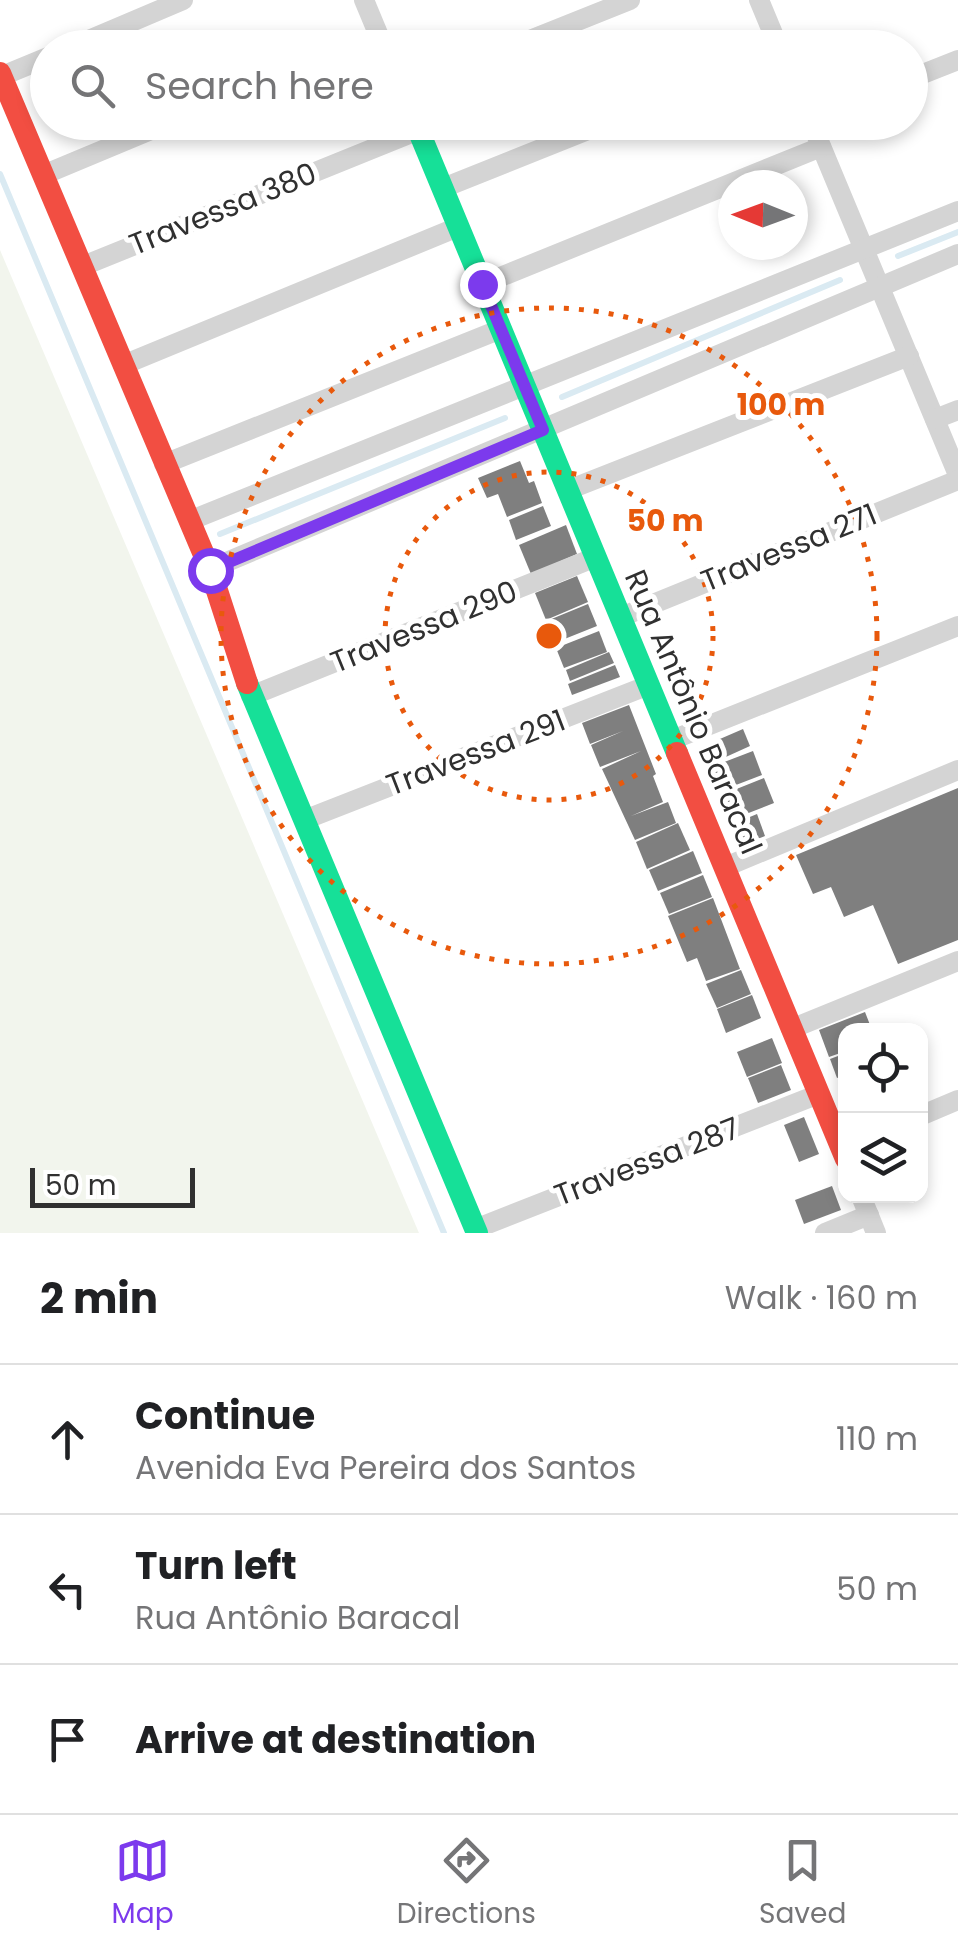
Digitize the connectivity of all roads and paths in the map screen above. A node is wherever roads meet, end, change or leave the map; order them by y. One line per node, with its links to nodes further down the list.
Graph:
1 (184, 0): 5 (street)
2 (364, 0): 6 (street)
3 (630, 0): 7 (street)
4 (759, 0): 8 (street)
5 (113, 30)
6 (377, 30)
7 (555, 30)
8 (772, 30)
9 (958, 60): 11 (street)
10 (30, 64): 12 (street)
11 (928, 72)
12 (1, 75): 19 (street)
13 (127, 140): 19 (street)
14 (384, 140): 25 (street, Travessa 380)
15 (423, 140): 20 (street, Rua Antônio Baracal)
16 (563, 140): 20 (street)
17 (818, 140): 18 (street)
18 (821, 147): 23 (street); 26 (street)
19 (44, 175): 25 (street)
20 (443, 188): 22 (street, Rua Antônio Baracal)
21 (958, 211): 23 (street)
22 (458, 226): 26 (street, Rua Antônio Baracal); 30 (street)
23 (864, 250): 27 (street); 31 (street)
24 (958, 254): 27 (street)
25 (83, 266): 30 (street)
26 (482, 284): 28 (street, Rua Antônio Baracal)
27 (879, 286): 29 (street); 34 (street)
28 (501, 330): 31 (street, Rua Antônio Baracal); 35 (street)
29 (908, 356): 33 (street); 37 (street)
30 (123, 365): 35 (street)
31 (525, 387): 34 (street, Rua Antônio Baracal); 38 (street)
32 (958, 410): 33 (street)
33 (935, 419): 36 (street)
34 (543, 430): 37 (street, Rua Antônio Baracal); 40 (street)
35 (164, 464): 38 (street)
36 (958, 478): 41 (street, Travessa 271)
37 (568, 490): 39 (street, Rua Antônio Baracal)
38 (189, 521): 40 (street)
39 (596, 558): 41 (street, Rua Antônio Baracal); 44 (street, Travessa 290)
40 (210, 570): 44 (street)
41 (620, 617): 43 (street, Rua Antônio Baracal)
42 (958, 626): 45 (street)
43 (649, 685): 45 (street, Rua Antônio Baracal); 47 (street, Travessa 291)
44 (251, 696): 47 (street)
45 (672, 740): 48 (street, Rua Antônio Baracal)
46 (958, 770): 48 (street)
47 (304, 820): 56 (street)
48 (724, 867): 50 (street, Rua Antônio Baracal)
49 (958, 961): 50 (street)
50 (792, 1029): 51 (street, Rua Antônio Baracal)
51 (819, 1094): 54 (street, Rua Antônio Baracal); 56 (street, Travessa 287)
52 (958, 1100): 53 (street)
53 (927, 1113)
54 (838, 1137)
55 (869, 1214): 57 (street)
56 (476, 1231)
57 (825, 1233)

